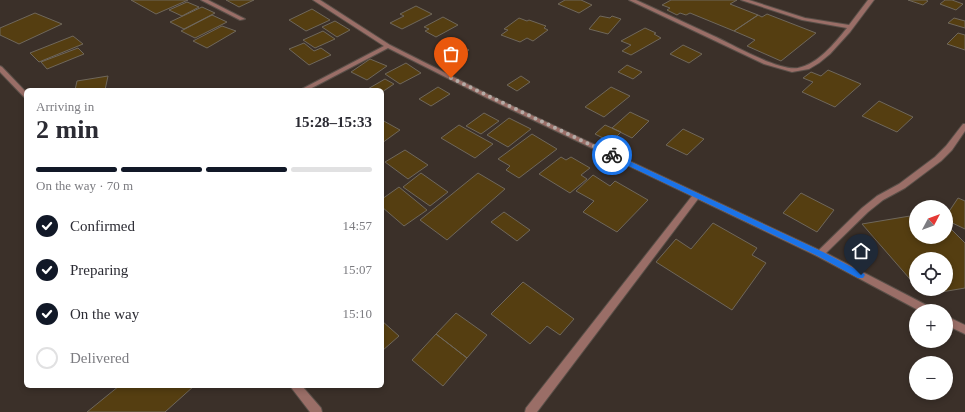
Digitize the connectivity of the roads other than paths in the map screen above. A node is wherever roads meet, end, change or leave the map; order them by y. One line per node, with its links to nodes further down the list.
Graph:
1 (204, 0): 6 (street)
2 (316, 0): 8 (street)
3 (632, 0): 7 (street)
4 (744, 0): 7 (street)
5 (871, 0): 7 (street)
6 (242, 19)
7 (849, 27)
8 (388, 46): 10 (street); 13 (street)
9 (0, 68): 11 (street)
10 (307, 88)
11 (24, 94)
12 (965, 126): 14 (street)
13 (697, 195): 14 (street); 20 (street)
14 (820, 254): 15 (street)
15 (916, 304)
16 (953, 324): 17 (street)
17 (965, 330)
18 (297, 388): 19 (street)
19 (317, 412)
20 (530, 412)

